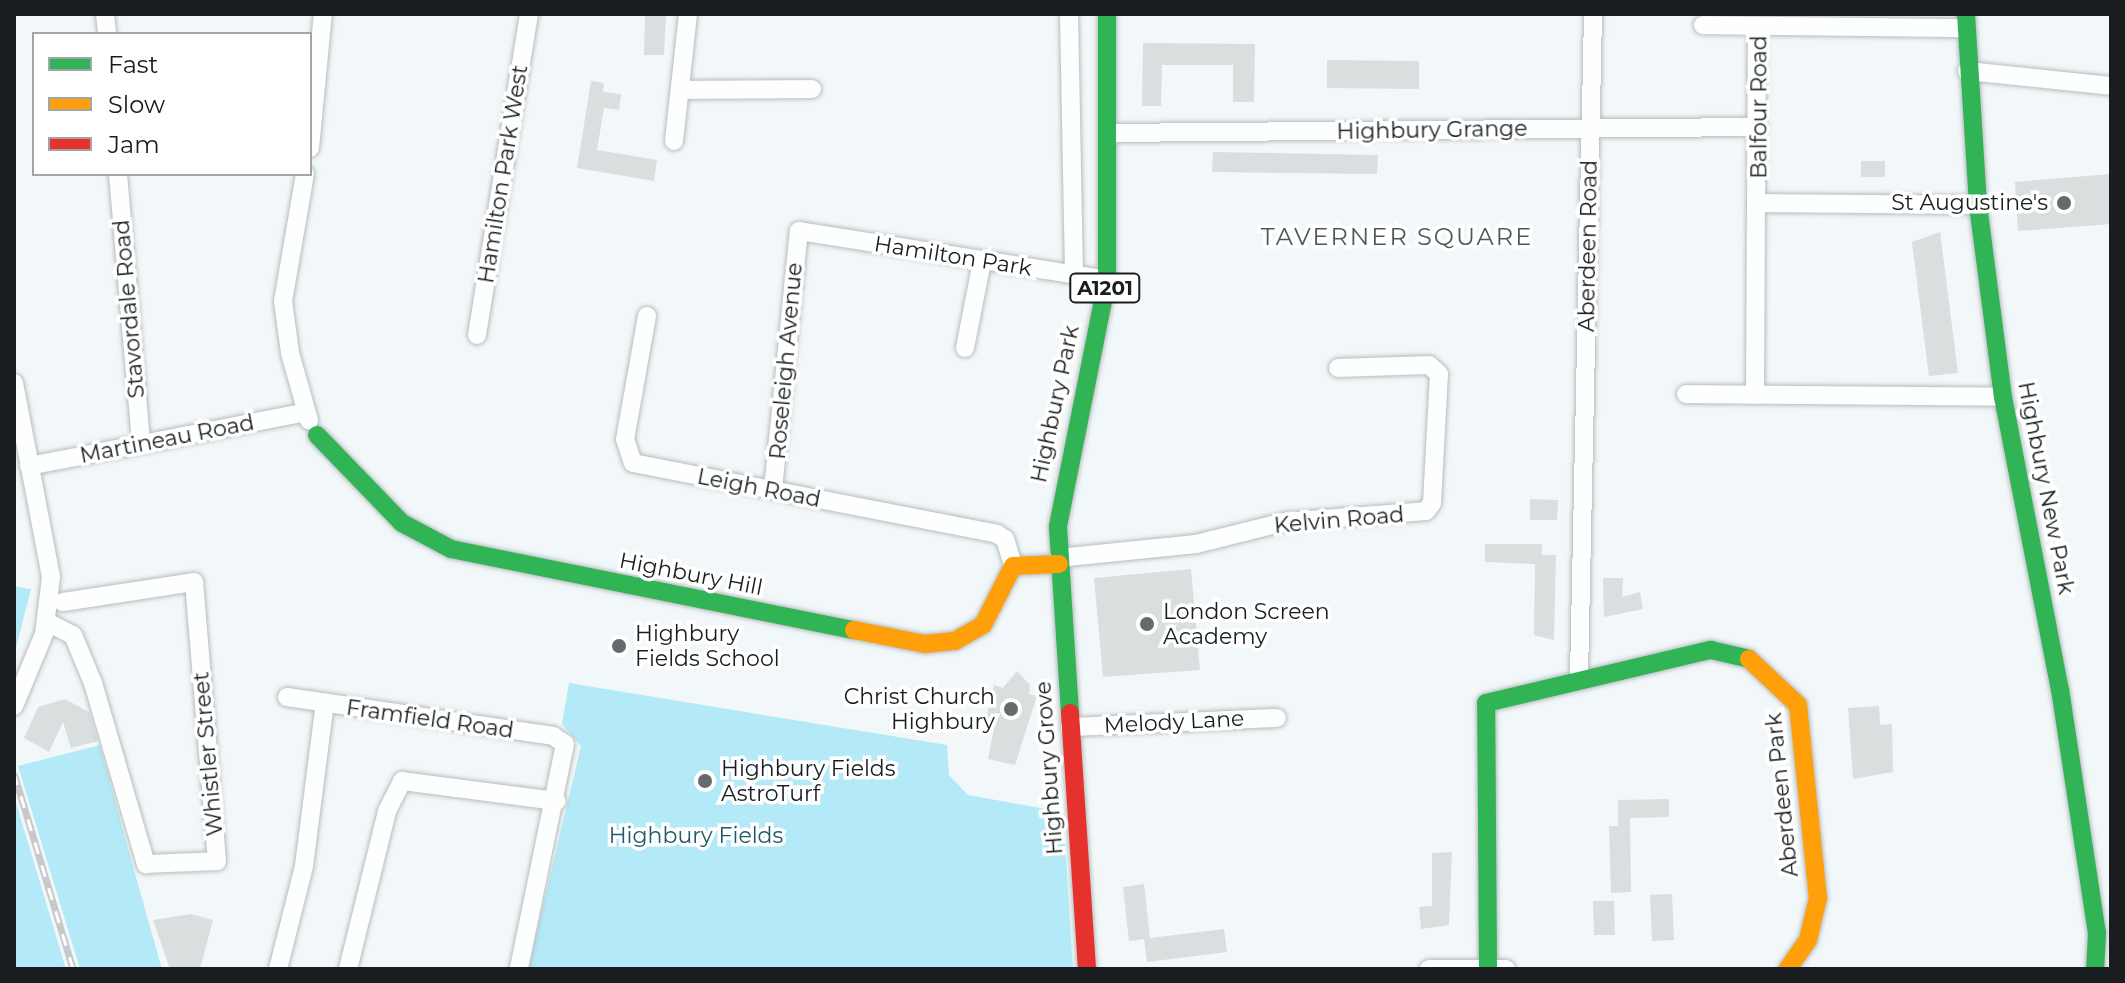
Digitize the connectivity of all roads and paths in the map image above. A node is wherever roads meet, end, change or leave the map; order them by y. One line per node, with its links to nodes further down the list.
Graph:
1 (323, 14): 14 (street)
2 (529, 14): 28 (street, Hamilton Park West)
3 (688, 14): 13 (street)
4 (1069, 14): 25 (street)
5 (1107, 14): 17 (street, Highbury Park / A1201)
6 (1593, 14): 16 (street, Aberdeen Road)
7 (1966, 21): 9 (street, Balfour Road); 10 (street, Highbury New Park)
8 (1703, 25): 9 (street)
9 (1757, 26): 15 (street, Balfour Road)
10 (1967, 71): 11 (street); 22 (street, Highbury New Park)
11 (2111, 86)
12 (812, 89): 13 (street)
13 (680, 90): 18 (street)
14 (312, 127)
15 (1758, 127): 16 (street, Highbury Grange); 21 (street, Balfour Road)
16 (1590, 129): 17 (street, Highbury Grange); 43 (street, Aberdeen Road)
17 (1107, 133): 26 (street, Highbury Park / A1201)
18 (674, 141)
19 (118, 176): 36 (street, Stavordale Road)
20 (305, 176): 35 (street)
21 (1759, 203): 22 (street); 33 (street, Balfour Road)
22 (1978, 205): 34 (street, Highbury New Park)
23 (799, 231): 24 (street, Hamilton Park); 38 (street, Roseleigh Avenue)
24 (982, 261): 25 (street, Hamilton Park); 29 (street)
25 (1074, 275): 26 (street, Hamilton Park)
26 (1107, 280): 39 (street, Highbury Park / A1201)
27 (647, 316): 38 (street, Leigh Road)
28 (477, 335)
29 (965, 348)
30 (1338, 368): 39 (street, Kelvin Road)
31 (14, 383): 37 (street)
32 (1686, 394): 33 (street)
33 (1755, 395): 34 (street)
34 (2003, 397): 57 (street, Highbury New Park)
35 (311, 423): 36 (street, Martineau Road); 40 (street, Highbury Hill)
36 (141, 444): 37 (street, Martineau Road)
37 (29, 466): 42 (street)
38 (773, 490): 40 (street, Leigh Road)
39 (1058, 561): 40 (street); 48 (street, Highbury Grove / A1201)
40 (1013, 566)
41 (63, 602): 42 (street, Whistler Street)
42 (47, 622): 46 (street)
43 (1579, 677): 50 (street, Aberdeen Park); 56 (street, Aberdeen Park)
44 (287, 697): 45 (street, Framfield Road)
45 (325, 703): 49 (street, Framfield Road); 51 (street)
46 (14, 706)
47 (1277, 718): 48 (street, Melody Lane)
48 (1070, 727): 54 (street, Highbury Grove / A1201)
49 (557, 801): 52 (street); 53 (street)
50 (1497, 968): 55 (street, Aberdeen Park)
51 (278, 969)
52 (348, 969)
53 (519, 969)
54 (1087, 969)
55 (1429, 969)
56 (1788, 969)
57 (2095, 969)

